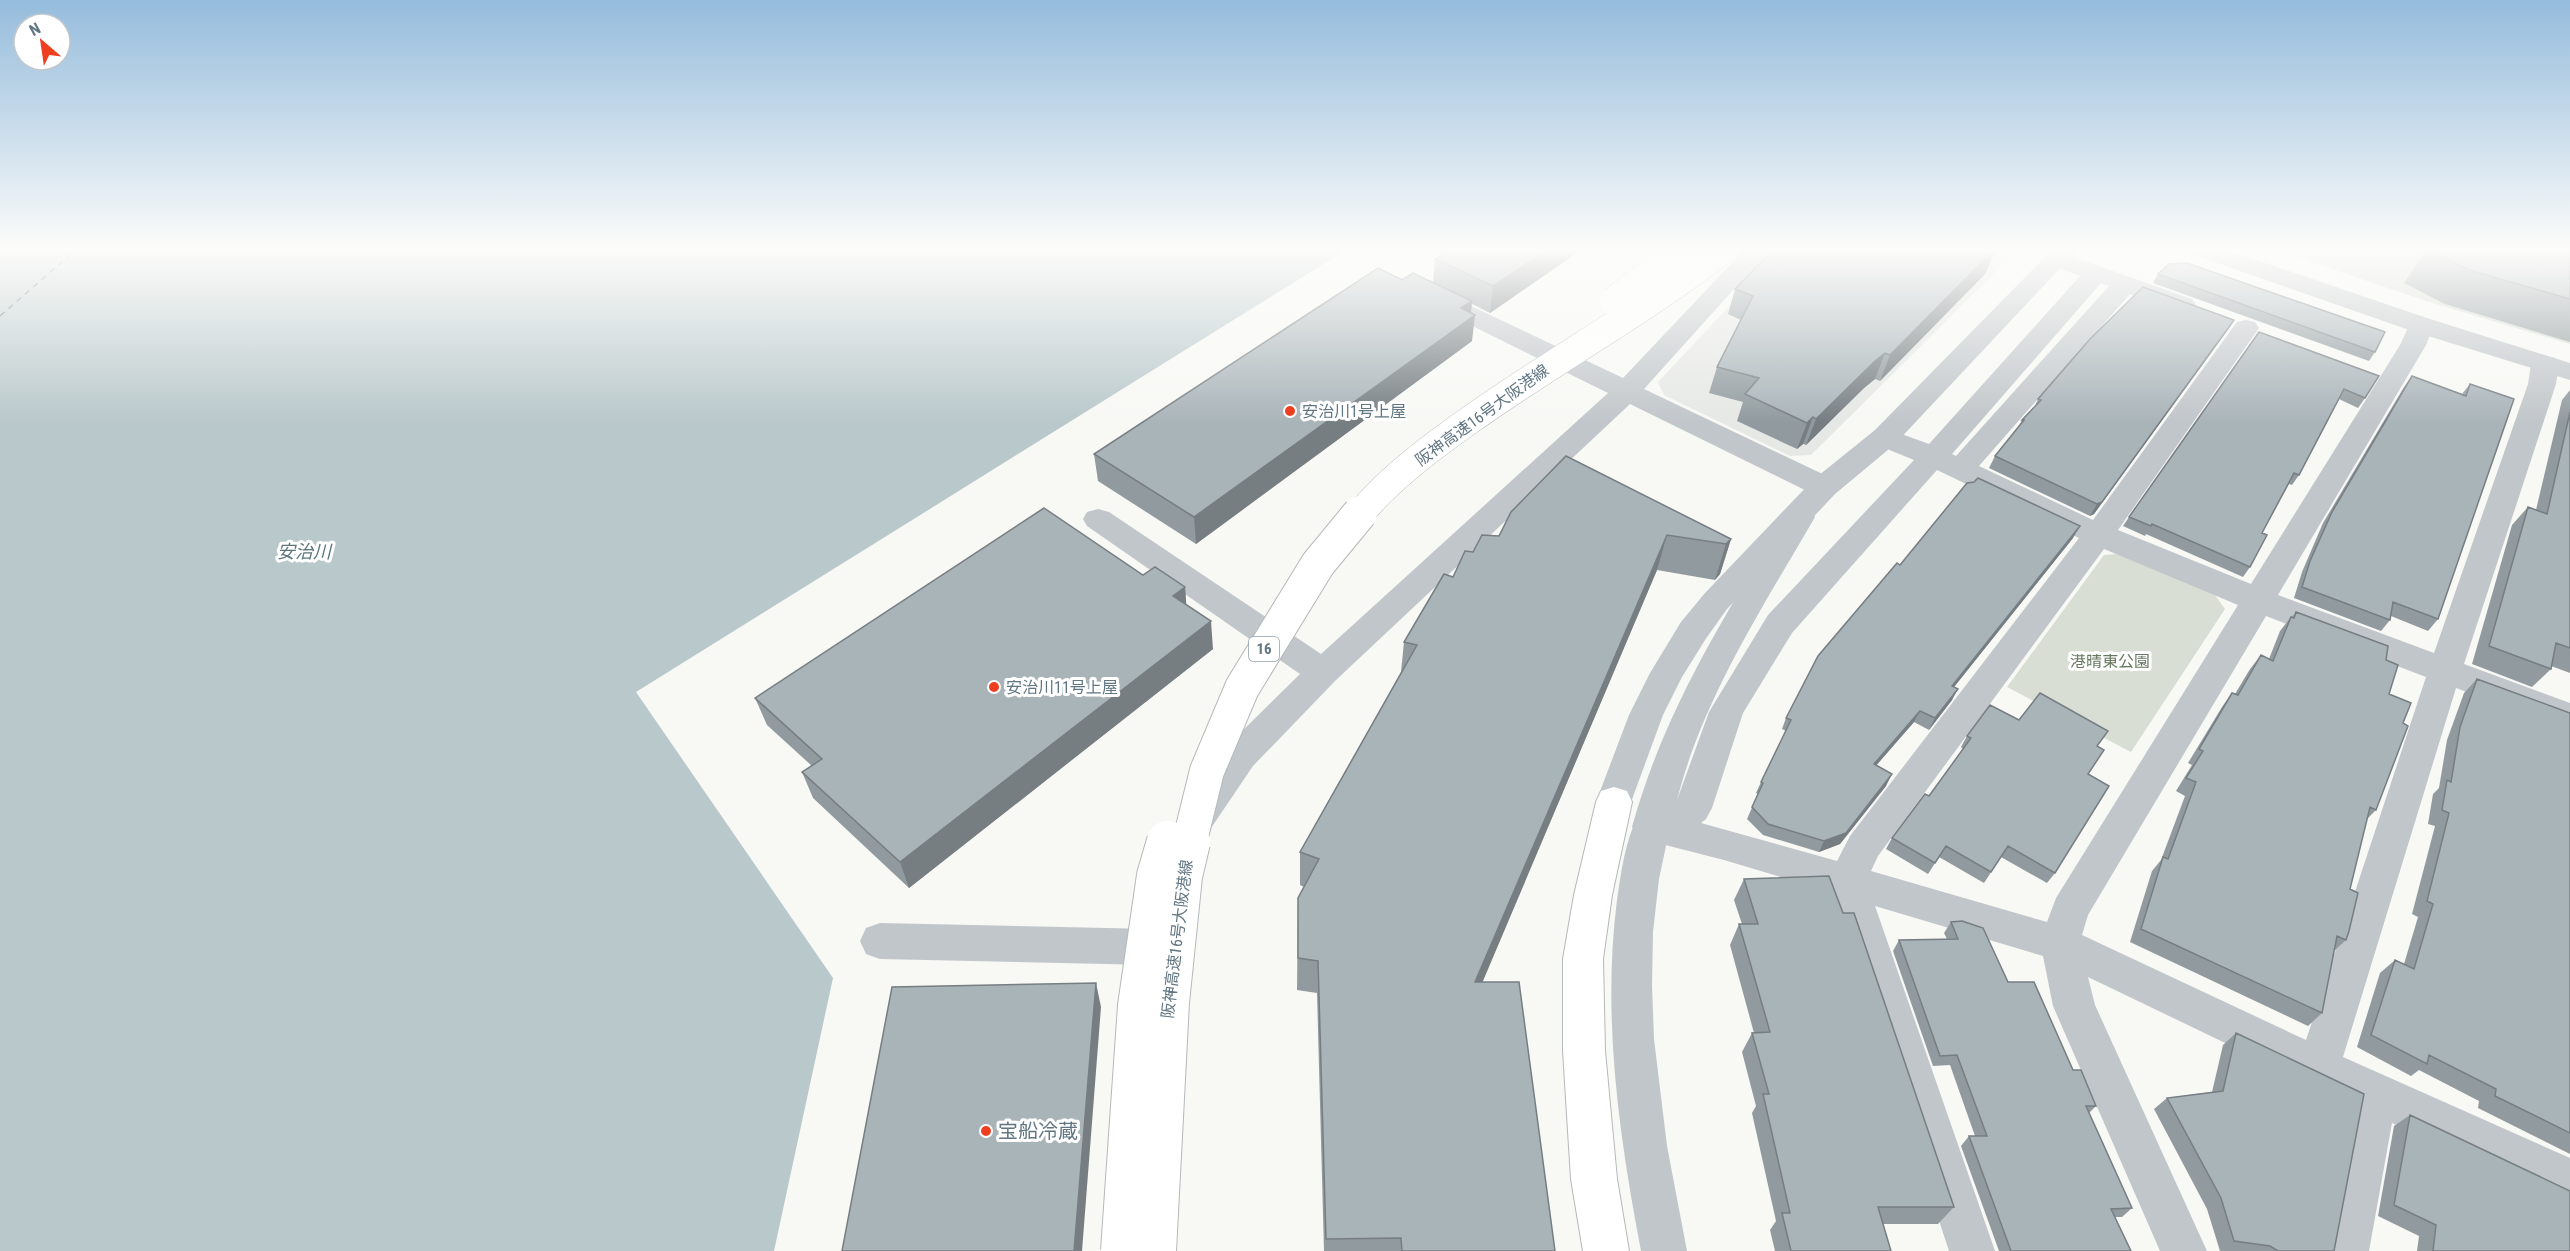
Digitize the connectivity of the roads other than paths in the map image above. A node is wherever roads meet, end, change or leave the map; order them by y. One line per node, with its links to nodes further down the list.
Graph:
1 (1451, 306): 12 (street)
2 (1606, 306): 32 (highway, 阪神高速16号大阪港線 / 16, bridge)
3 (1642, 306): 34 (highway, 阪神高速16号大阪港線 / 16, bridge)
4 (1705, 306): 12 (street)
5 (2011, 306): 13 (street)
6 (2066, 306): 14 (street)
7 (2105, 306): 15 (street)
8 (2187, 306): 18 (street)
9 (2367, 306): 10 (street)
10 (2421, 325): 11 (street); 19 (street)
11 (2558, 368): 20 (street)
12 (1626, 392): 16 (street); 21 (street)
13 (1884, 437): 14 (street); 16 (street)
14 (1934, 456): 18 (street); 24 (street)
15 (1968, 460)
16 (1816, 497): 23 (street); 24 (street)
17 (1098, 519): 21 (street)
18 (2099, 534): 19 (street); 25 (street)
19 (2259, 601): 20 (street); 27 (street)
20 (2445, 670): 22 (street); 29 (street)
21 (1323, 672): 28 (street)
22 (2570, 717)
23 (1614, 802): 35 (highway)
24 (1651, 827): 25 (street); 36 (street)
25 (1848, 882): 27 (street); 37 (street)
26 (879, 941): 28 (street)
27 (2060, 944): 29 (street); 38 (street)
28 (1152, 947): 33 (street)
29 (2318, 1067): 30 (street)
30 (2376, 1093): 31 (street); 39 (street)
31 (2570, 1181)
32 (1122, 1251)
33 (1138, 1251)
34 (1155, 1251)
35 (1606, 1251)
36 (1664, 1251)
37 (1972, 1251)
38 (2184, 1251)
39 (2346, 1251)

